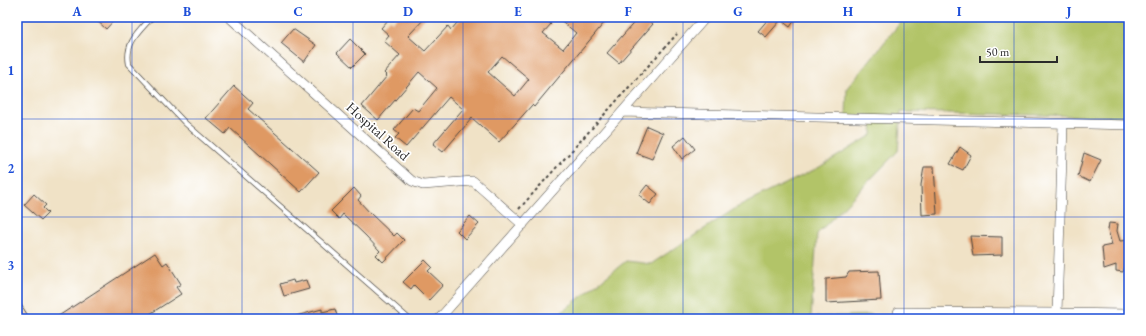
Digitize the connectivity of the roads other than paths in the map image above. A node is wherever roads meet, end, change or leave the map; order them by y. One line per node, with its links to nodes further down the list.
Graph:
1 (152, 17): 11 (lane)
2 (229, 17): 7 (street, Hospital Road)
3 (706, 17): 4 (street)
4 (622, 112): 5 (street); 7 (street)
5 (1063, 124): 6 (street); 9 (street)
6 (1129, 125)
7 (523, 225): 12 (street)
8 (898, 312): 9 (street)
9 (1057, 313): 10 (street)
10 (1129, 314)
11 (409, 319)
12 (439, 319)

